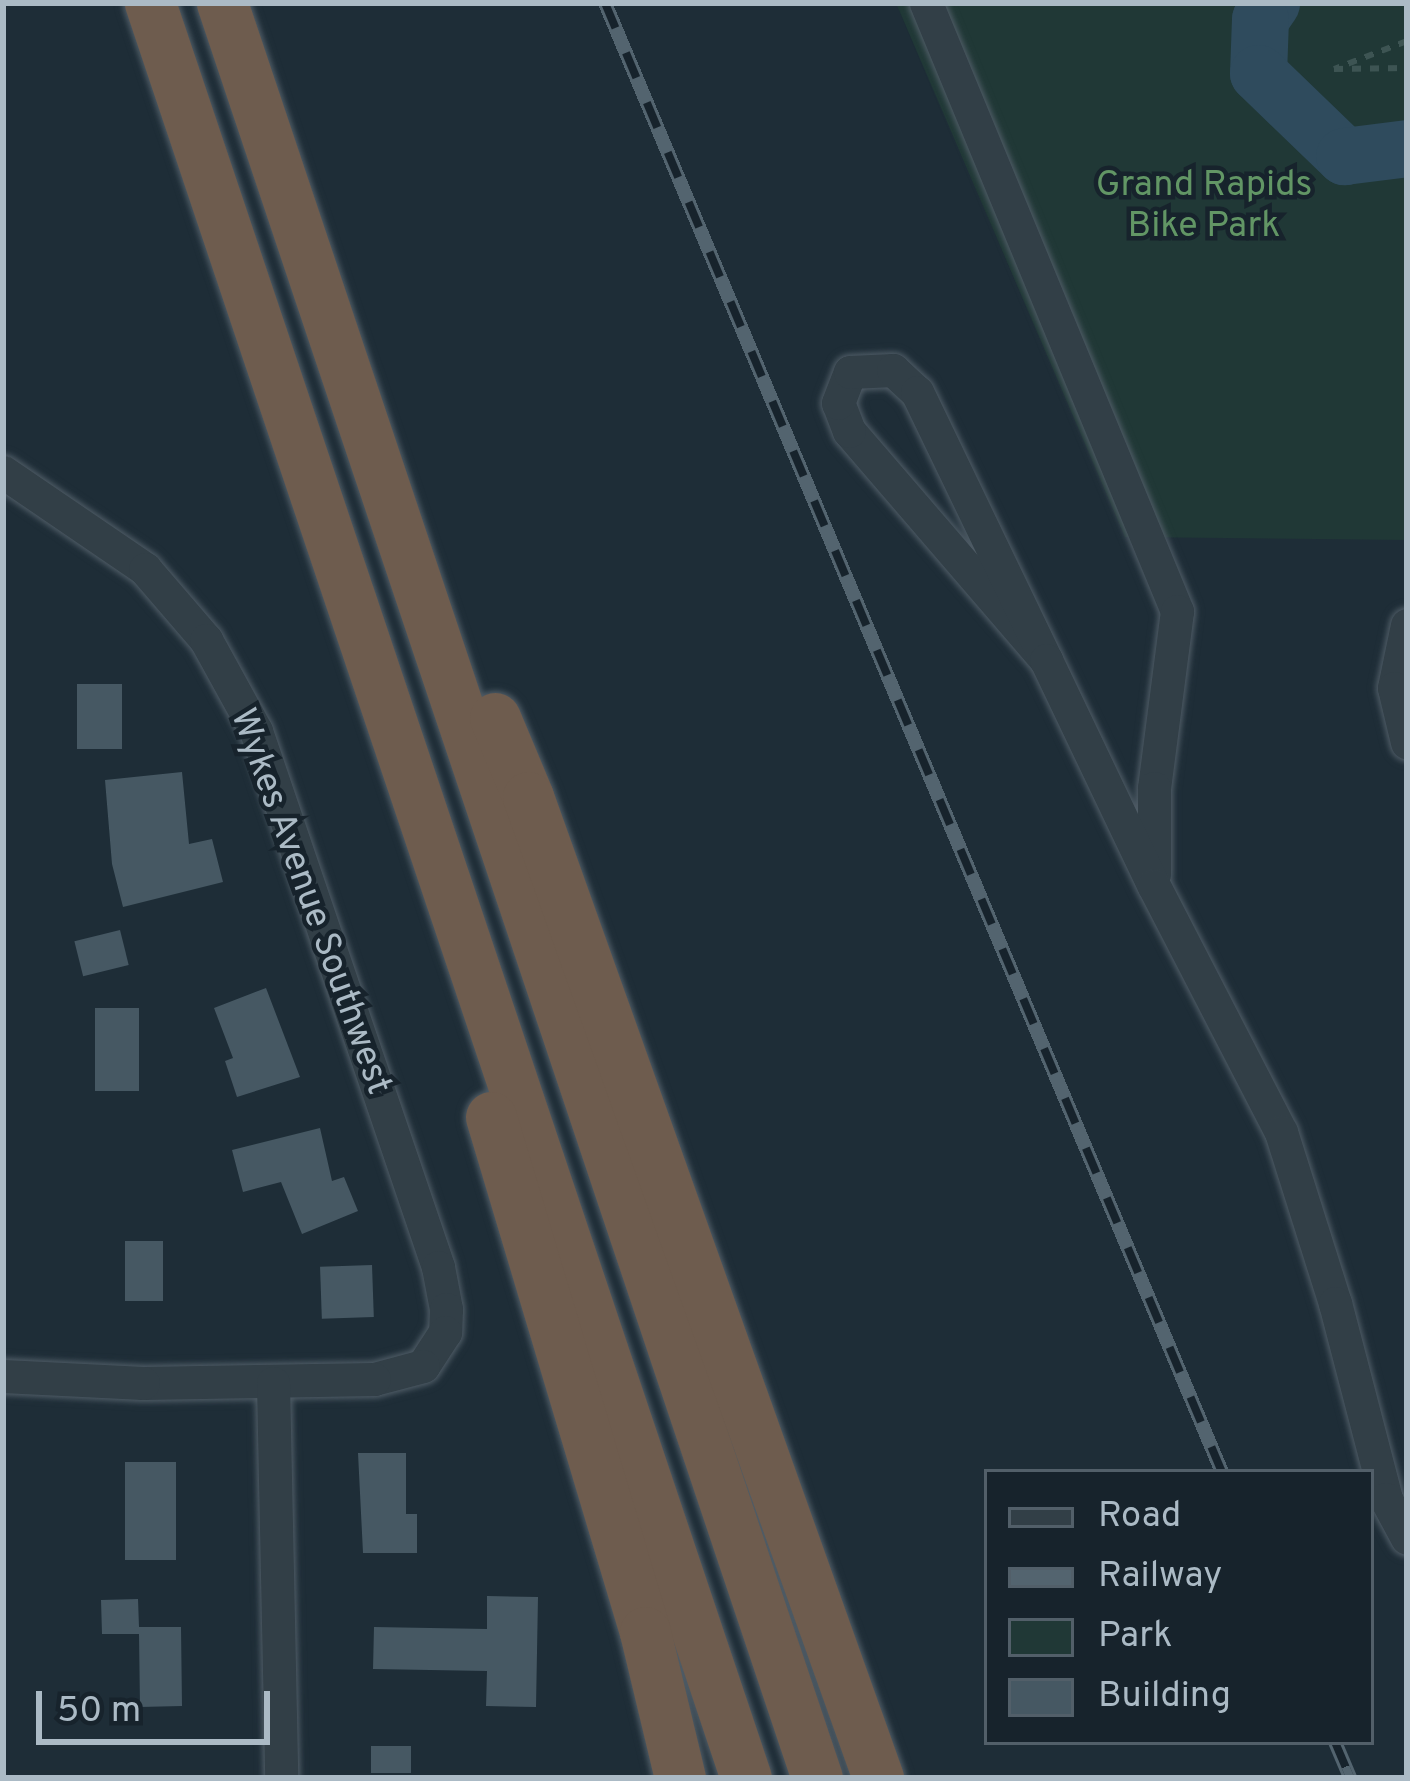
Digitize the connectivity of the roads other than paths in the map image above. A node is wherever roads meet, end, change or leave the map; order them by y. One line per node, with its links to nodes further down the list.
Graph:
1 (150, 3): 6 (highway)
2 (222, 3): 5 (highway)
3 (926, 3): 10 (street)
4 (3, 472): 12 (street, Wykes Avenue Southwest)
5 (382, 480): 17 (highway); 18 (highway)
6 (352, 607): 15 (highway); 16 (highway)
7 (1407, 626): 9 (street)
8 (1046, 660): 8 (street); 10 (street)
9 (1407, 742)
10 (1154, 886): 13 (street)
11 (3, 1376): 12 (street)
12 (273, 1383): 14 (street)
13 (1407, 1538)
14 (281, 1778)
15 (680, 1778)
16 (746, 1778)
17 (817, 1778)
18 (878, 1778)

